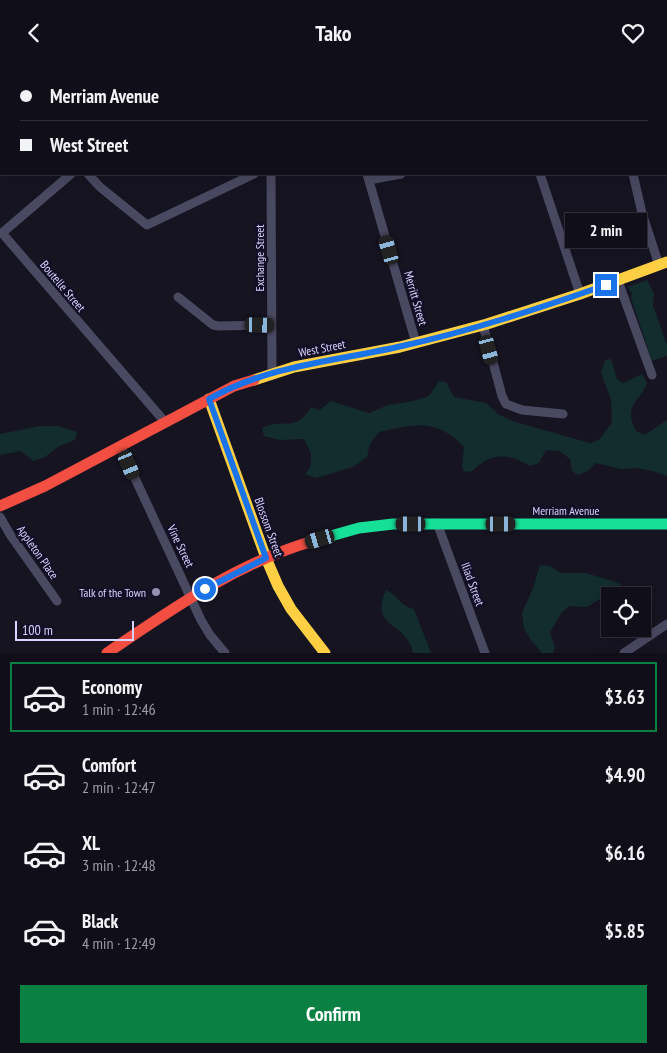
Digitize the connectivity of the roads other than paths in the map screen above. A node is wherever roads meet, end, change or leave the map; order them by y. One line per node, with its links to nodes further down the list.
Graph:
1 (70, 175): 20 (street, Boutelle Street)
2 (89, 175): 3 (street)
3 (252, 175)
4 (271, 175): 13 (street, Exchange Street)
5 (390, 175): 8 (street)
6 (540, 175): 11 (street)
7 (633, 175): 9 (street)
8 (368, 177): 15 (street, Merritt Street)
9 (663, 264): 10 (street, West Street)
10 (618, 281): 11 (street, West Street); 17 (street)
11 (580, 294): 14 (street, West Street)
12 (178, 297): 13 (street)
13 (272, 325): 16 (street, Exchange Street)
14 (482, 325): 15 (street, West Street); 19 (street)
15 (416, 343): 16 (street, West Street)
16 (272, 373): 18 (street, West Street)
17 (652, 375)
18 (209, 399): 20 (street, West Street); 26 (street, Blossom Street)
19 (564, 414)
20 (165, 422): 21 (street, West Street)
21 (120, 446): 22 (street, West Street); 27 (street, Vine Street)
22 (0, 506)
23 (0, 517): 28 (street, Appleton Place)
24 (437, 523): 25 (street, Merriam Avenue); 26 (street, Merriam Avenue); 33 (street, Iliad Street)
25 (667, 524)
26 (266, 558): 27 (street, Merriam Avenue); 32 (street, Blossom Street)
27 (192, 596): 30 (street, Merriam Avenue); 31 (street, Vine Street)
28 (57, 601)
29 (667, 624): 34 (street)
30 (107, 653)
31 (225, 653)
32 (324, 653)
33 (485, 653)
34 (624, 653)

